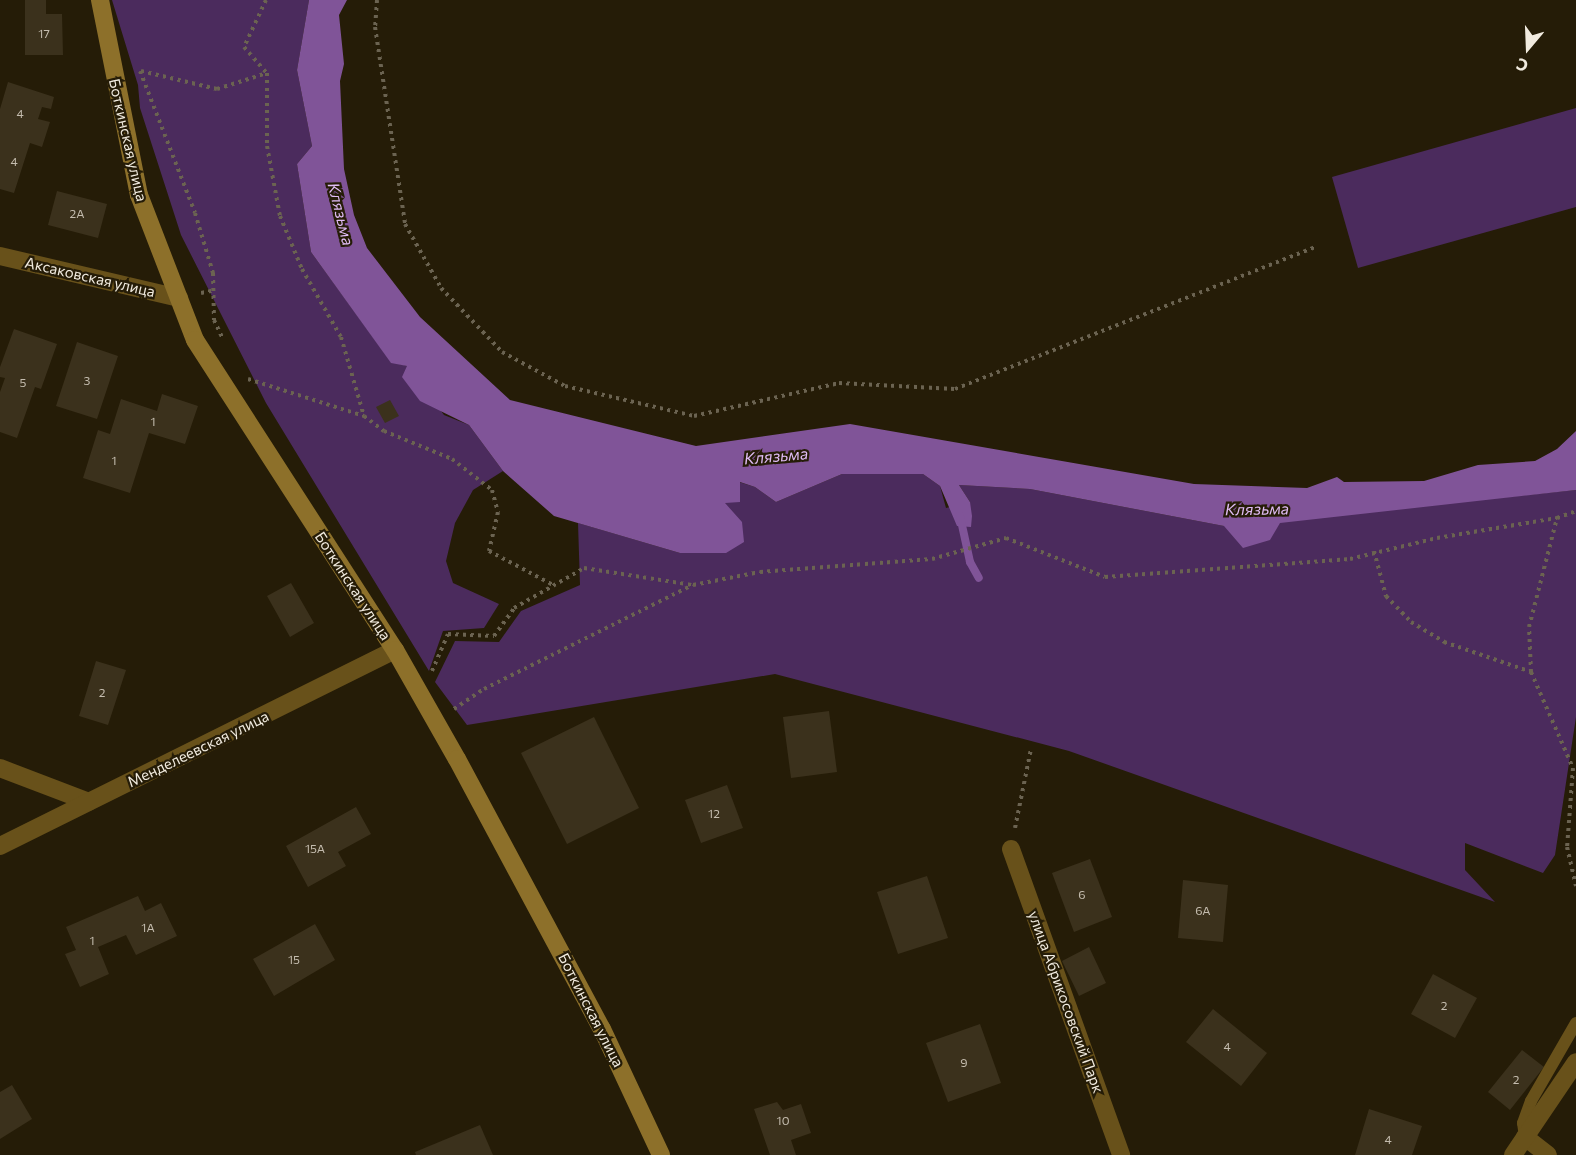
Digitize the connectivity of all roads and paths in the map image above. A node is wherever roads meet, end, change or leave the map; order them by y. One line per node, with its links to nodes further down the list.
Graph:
1 (100, 0): 7 (street, Боткинская улица)
2 (266, 0): 4 (path)
3 (376, 0): 5 (path)
4 (267, 73): 8 (path); 10 (path)
5 (1315, 247)
6 (0, 256): 7 (street, Аксаковская улица)
7 (179, 298): 16 (street, Боткинская улица)
8 (214, 320)
9 (242, 377): 10 (path)
10 (364, 416): 14 (path)
11 (1576, 511): 12 (path)
12 (1557, 518): 13 (path); 17 (path)
13 (1374, 551): 15 (path); 17 (path)
14 (554, 585): 15 (path); 18 (path)
15 (693, 585): 19 (path)
16 (395, 650): 22 (street, Менделеевская улица); 29 (street, Боткинская улица)
17 (1531, 672): 25 (path)
18 (429, 680)
19 (448, 713)
20 (1031, 749): 24 (path)
21 (0, 768): 22 (street)
22 (89, 802): 23 (street, Менделеевская улица)
23 (0, 846)
24 (1011, 849): 30 (street, улица Абрикосовский Парк)
25 (1576, 886)
26 (1576, 1023): 28 (lane)
27 (1576, 1062): 28 (street)
28 (1525, 1137): 31 (street); 32 (street)
29 (661, 1155)
30 (1120, 1155)
31 (1513, 1155)
32 (1548, 1155)

